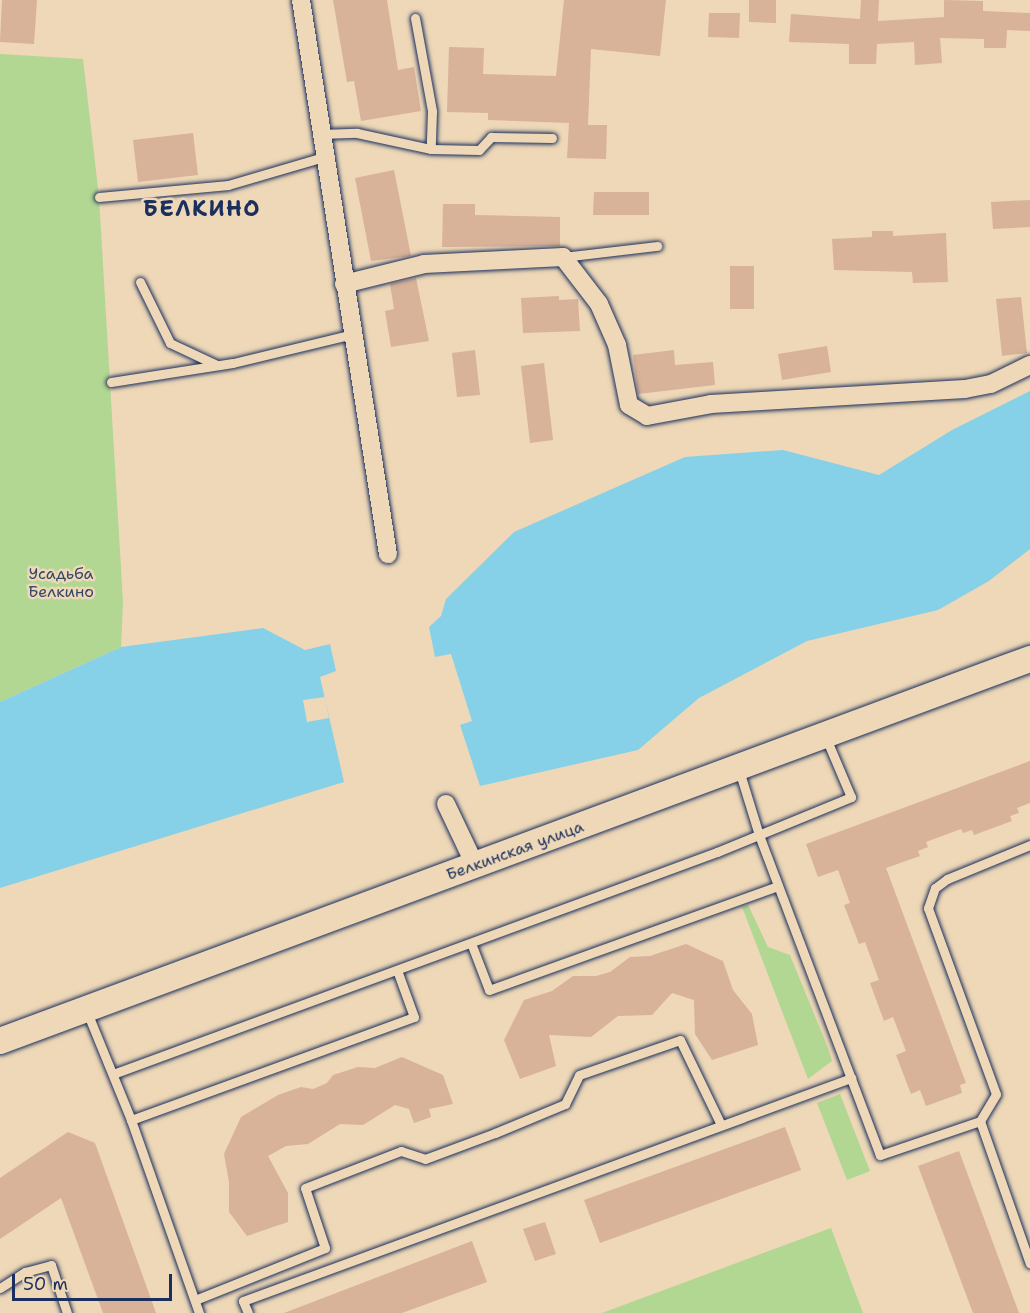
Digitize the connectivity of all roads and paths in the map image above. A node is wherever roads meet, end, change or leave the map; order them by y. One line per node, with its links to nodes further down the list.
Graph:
1 (301, 0): 3 (street)
2 (415, 18): 5 (lane)
3 (320, 134): 5 (lane); 6 (street)
4 (552, 138): 5 (lane)
5 (431, 149)
6 (324, 157): 7 (lane); 11 (street)
7 (99, 197)
8 (657, 246): 9 (lane)
9 (563, 257): 11 (street); 14 (street)
10 (140, 282): 13 (lane)
11 (344, 284): 12 (street)
12 (352, 334): 13 (lane); 16 (street)
13 (217, 365): 15 (lane)
14 (1030, 365)
15 (111, 382)
16 (388, 554)
17 (1030, 659): 18 (street, Белкинская улица)
18 (825, 735): 19 (street, Белкинская улица); 21 (lane)
19 (737, 767): 21 (lane); 23 (street, Белкинская улица)
20 (446, 804): 23 (street)
21 (759, 835): 24 (lane); 25 (lane)
22 (1030, 845): 32 (lane)
23 (475, 866): 27 (street, Белкинская улица)
24 (778, 886): 25 (lane); 30 (lane)
25 (471, 943): 26 (lane)
26 (397, 970): 29 (lane); 31 (lane)
27 (86, 1010): 28 (street, Белкинская улица); 29 (lane)
28 (0, 1041)
29 (113, 1074): 31 (lane)
30 (851, 1078): 32 (lane); 33 (lane)
31 (131, 1120): 36 (lane)
32 (980, 1121): 34 (lane)
33 (721, 1125): 36 (lane); 39 (lane)
34 (1030, 1264)
35 (0, 1288): 37 (lane)
36 (195, 1300): 38 (lane)
37 (67, 1313)
38 (199, 1313)
39 (248, 1313)

